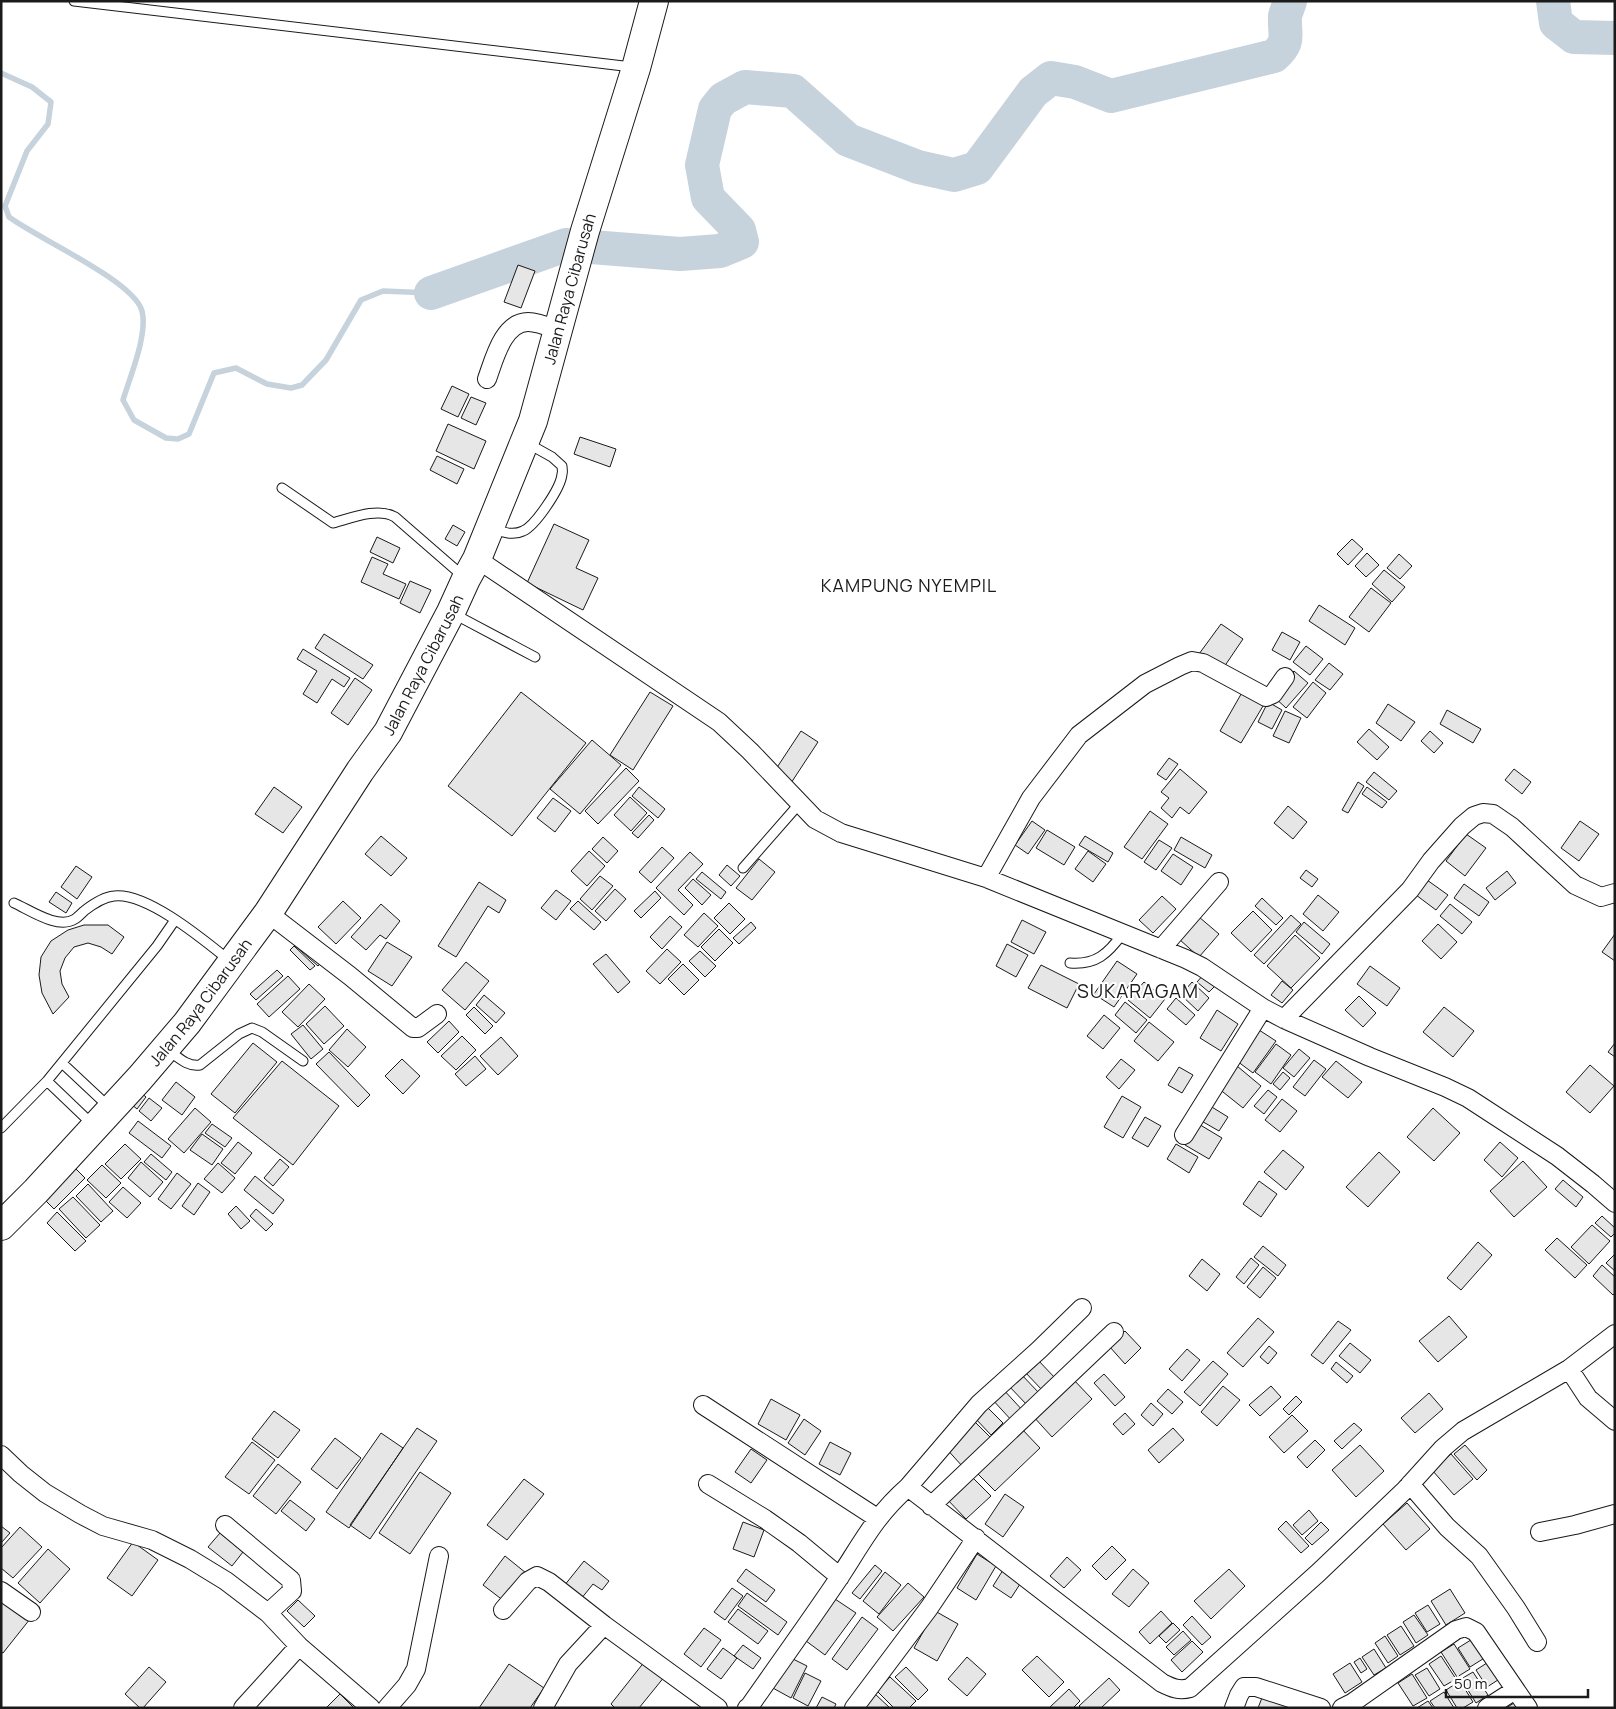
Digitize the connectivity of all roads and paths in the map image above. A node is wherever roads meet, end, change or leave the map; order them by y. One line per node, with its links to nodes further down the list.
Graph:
1 (74, 1): 3 (lane)
2 (654, 1): 3 (main road, Jalan Raya Cibarusah)
3 (636, 68): 4 (main road, Jalan Raya Cibarusah)
4 (559, 330): 5 (street); 6 (main road, Jalan Raya Cibarusah)
5 (487, 379)
6 (526, 442): 8 (main road, Jalan Raya Cibarusah); 8 (lane)
7 (282, 488): 9 (lane)
8 (490, 528): 9 (main road, Jalan Raya Cibarusah)
9 (471, 569): 10 (main road, Jalan Raya Cibarusah); 13 (street)
10 (451, 612): 11 (lane); 19 (main road, Jalan Raya Cibarusah)
11 (535, 657)
12 (1284, 676): 15 (street)
13 (800, 803): 14 (lane); 15 (street)
14 (744, 868)
15 (986, 878): 21 (street)
16 (1219, 882): 22 (street)
17 (1615, 893): 27 (street)
18 (14, 902): 20 (lane)
19 (268, 913): 23 (main road, Jalan Raya Cibarusah); 26 (street)
20 (175, 920): 23 (lane); 30 (lane)
21 (1123, 933): 22 (street); 24 (lane)
22 (1160, 949): 25 (street)
23 (232, 963): 28 (main road, Jalan Raya Cibarusah)
24 (1070, 963)
25 (1263, 1008): 27 (street); 34 (street)
26 (437, 1014)
27 (1284, 1019): 35 (street)
28 (165, 1049): 29 (lane); 32 (main road, Jalan Raya Cibarusah)
29 (303, 1061)
30 (62, 1063): 31 (lane); 32 (lane)
31 (47, 1081): 32 (lane); 33 (lane)
32 (103, 1118): 36 (main road, Jalan Raya Cibarusah)
33 (1, 1128)
34 (1184, 1135)
35 (1615, 1203)
36 (4, 1218)
37 (1082, 1308): 46 (street)
38 (1114, 1332): 47 (street)
39 (1615, 1334): 40 (street)
40 (1569, 1369): 42 (street); 45 (street)
41 (703, 1405): 49 (street)
42 (1615, 1421)
43 (1, 1455): 58 (street)
44 (708, 1484): 54 (street)
45 (1410, 1484): 52 (street); 60 (street)
46 (908, 1487): 47 (street); 49 (street)
47 (931, 1506): 52 (street)
48 (1615, 1514): 51 (street)
49 (877, 1518): 54 (street)
50 (224, 1525): 58 (street)
51 (1540, 1532)
52 (976, 1538): 70 (street)
53 (439, 1556): 66 (street)
54 (840, 1577): 69 (street)
55 (1, 1591): 57 (street)
56 (503, 1610): 59 (street)
57 (31, 1612)
58 (268, 1613): 61 (street)
59 (604, 1625): 67 (street); 68 (street)
60 (1537, 1642)
61 (299, 1646): 63 (street); 65 (street)
62 (1515, 1690): 64 (street); 73 (street); 74 (street)
63 (365, 1705)
64 (1348, 1706)
65 (243, 1708)
66 (387, 1708)
67 (544, 1708)
68 (718, 1708)
69 (747, 1708)
70 (854, 1708)
71 (1234, 1708): 72 (street)
72 (1321, 1708)
73 (1487, 1708)
74 (1528, 1708)

